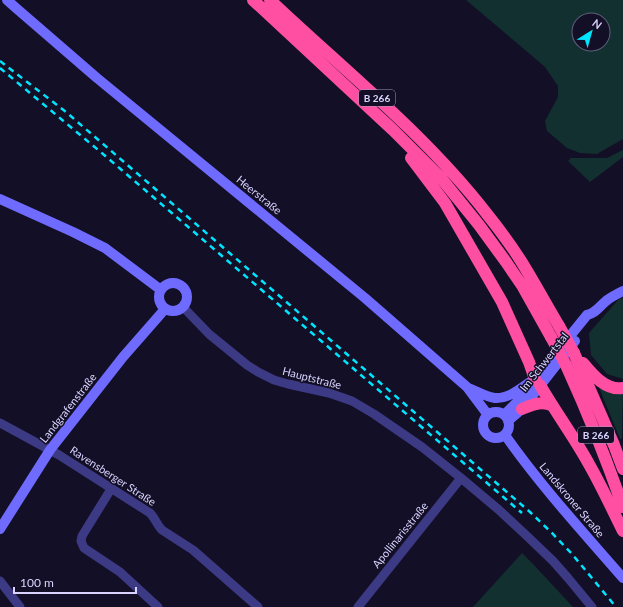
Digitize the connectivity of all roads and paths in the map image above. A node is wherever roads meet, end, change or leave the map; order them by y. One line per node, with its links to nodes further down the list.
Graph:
1 (7, 0): 12 (main road, Heerstraße)
2 (253, 0): 4 (highway, B 266)
3 (270, 0): 10 (highway, B 266, bridge)
4 (393, 130): 11 (highway, B 266); 24 (highway, B 266, bridge)
5 (0, 199): 6 (main road)
6 (161, 290): 8 (main road); 9 (main road)
7 (623, 291): 11 (main road, Im Schwertstal)
8 (183, 307): 9 (main road); 22 (street, Hauptstraße)
9 (165, 309): 20 (main road, Landgrafenstraße)
10 (574, 353): 13 (highway, B 266); 21 (highway, B 266)
11 (538, 382): 12 (main road); 14 (highway, B 266); 15 (main road, Im Schwertstal); 17 (main road, Im Schwertstal)
12 (467, 387): 16 (main road, Heerstraße)
13 (623, 388)
14 (552, 406): 15 (highway); 26 (highway, B 266)
15 (522, 409): 17 (main road, Im Schwertstal)
16 (488, 415): 17 (main road); 19 (main road)
17 (506, 418): 19 (main road)
18 (0, 423): 20 (street, Ravensberger Straße)
19 (505, 435): 27 (main road, Landskroner Straße)
20 (50, 450): 23 (street, Ravensberger Straße); 25 (main road, Landgrafenstraße)
21 (623, 469)
22 (461, 478): 32 (street, Apollinarisstraße); 33 (street, Hauptstraße)
23 (112, 489): 30 (street); 31 (street, Ravensberger Straße)
24 (623, 507)
25 (0, 529)
26 (623, 531)
27 (623, 578)
28 (0, 581): 29 (street)
29 (20, 607)
30 (158, 607)
31 (258, 607)
32 (358, 607)
33 (592, 607)

